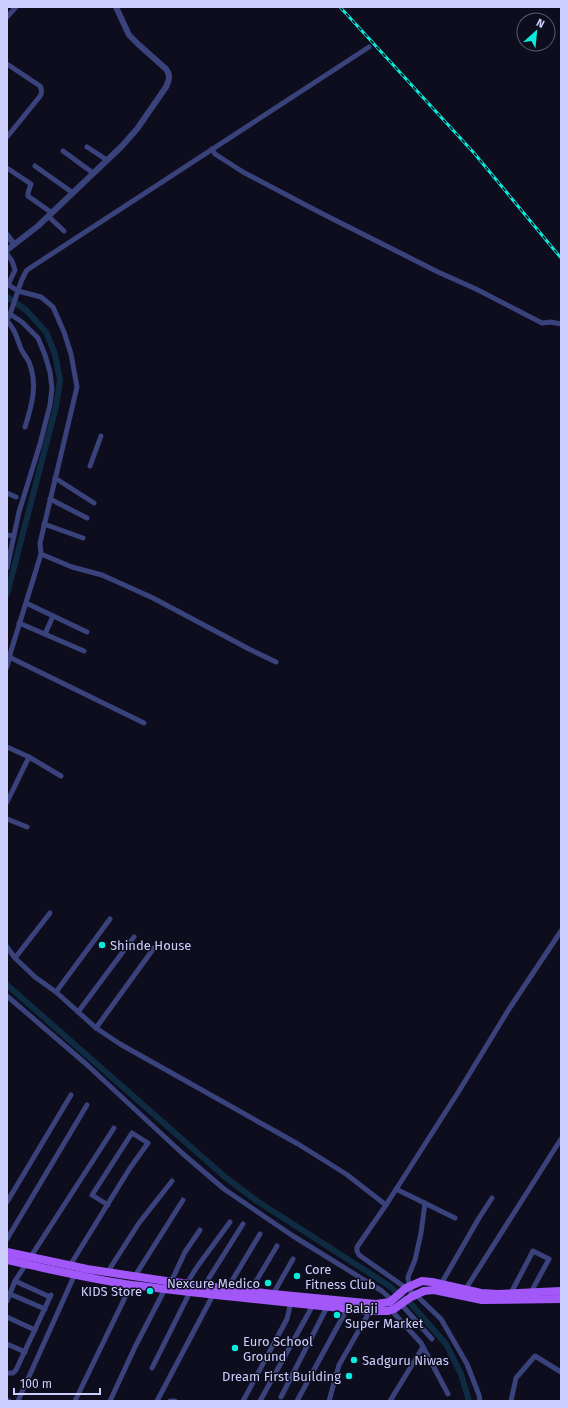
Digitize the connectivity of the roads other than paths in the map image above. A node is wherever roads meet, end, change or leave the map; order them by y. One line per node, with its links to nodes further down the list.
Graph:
1 (16, 7): 3 (street)
2 (116, 7): 10 (street)
3 (7, 17)
4 (369, 47): 8 (street)
5 (7, 64): 6 (street)
6 (7, 137)
7 (87, 147): 10 (street)
8 (212, 149): 22 (street); 25 (street)
9 (63, 150): 13 (street)
10 (107, 160): 13 (street)
11 (35, 166): 14 (street)
12 (7, 168): 15 (street)
13 (93, 173): 14 (street)
14 (73, 193): 15 (street)
15 (50, 214): 16 (street); 18 (street)
16 (64, 231)
17 (7, 235): 18 (street)
18 (14, 244): 19 (street)
19 (7, 250)
20 (7, 254): 21 (street)
21 (7, 284): 22 (street)
22 (18, 291): 23 (street); 29 (street)
23 (10, 314): 24 (street); 37 (street)
24 (7, 320): 26 (street)
25 (561, 324)
26 (25, 427)
27 (101, 436): 28 (street)
28 (90, 466)
29 (55, 478): 32 (street); 33 (street)
30 (7, 493): 31 (street)
31 (16, 497)
32 (50, 499): 34 (street); 35 (street)
33 (94, 503)
34 (88, 518)
35 (44, 524): 38 (street); 39 (street)
36 (7, 535): 37 (street)
37 (14, 536): 40 (street)
38 (83, 538)
39 (41, 554): 41 (street); 48 (street)
40 (7, 568)
41 (26, 603): 42 (street); 43 (street)
42 (53, 616): 44 (street); 45 (street)
43 (19, 623): 45 (street); 47 (street)
44 (87, 632)
45 (45, 634): 46 (street)
46 (84, 651)
47 (9, 657): 49 (street); 50 (street)
48 (276, 662)
49 (7, 667)
50 (144, 723)
51 (7, 747): 52 (street)
52 (29, 757): 53 (street); 54 (street)
53 (62, 776)
54 (7, 802)
55 (7, 819): 56 (street)
56 (27, 827)
57 (50, 913): 63 (street)
58 (110, 919): 64 (street)
59 (561, 931): 73 (street)
60 (134, 936): 66 (street)
61 (7, 947): 63 (street)
62 (154, 948): 67 (street)
63 (15, 958): 64 (street)
64 (56, 992): 66 (street)
65 (7, 996): 113 (street)
66 (78, 1012): 67 (street)
67 (96, 1028): 79 (street)
68 (71, 1094): 76 (street)
69 (87, 1105): 85 (street)
70 (114, 1128): 90 (street)
71 (561, 1140): 106 (street)
72 (172, 1181): 93 (street)
73 (396, 1189): 77 (street); 79 (street)
74 (492, 1198): 98 (street)
75 (184, 1200): 94 (street)
76 (7, 1202)
77 (425, 1203): 80 (street); 101 (street)
78 (108, 1205): 78 (street); 91 (street)
79 (386, 1205): 101 (street)
80 (455, 1218)
81 (230, 1222): 97 (street)
82 (243, 1224): 100 (street)
83 (200, 1230): 96 (street)
84 (260, 1234): 102 (street)
85 (7, 1239)
86 (277, 1246): 111 (street)
87 (7, 1252): 90 (main road)
88 (293, 1259): 109 (street)
89 (7, 1260): 90 (main road)
90 (29, 1261): 91 (main road); 95 (street)
91 (68, 1269): 92 (main road); 93 (main road)
92 (76, 1274): 93 (main road); 135 (street)
93 (106, 1276): 94 (main road); 99 (main road)
94 (135, 1276): 96 (main road)
95 (15, 1281): 108 (street); 121 (street)
96 (168, 1284): 97 (main road); 99 (main road); 104 (main road); 137 (street)
97 (187, 1284): 100 (main road)
98 (441, 1284): 101 (main road); 106 (main road)
99 (131, 1285): 136 (street)
100 (204, 1286): 102 (main road)
101 (406, 1288): 112 (street); 113 (main road)
102 (227, 1289): 111 (main road)
103 (561, 1291): 105 (main road)
104 (190, 1292): 110 (main road); 130 (street)
105 (531, 1292): 107 (main road); 107 (street)
106 (464, 1293): 107 (main road); 112 (main road); 115 (main road)
107 (511, 1293)
108 (10, 1294): 116 (street); 121 (street)
109 (273, 1294): 111 (main road); 114 (main road)
110 (213, 1295): 111 (main road); 138 (street)
111 (249, 1295): 114 (main road)
112 (413, 1296): 117 (main road); 146 (street)
113 (394, 1298): 114 (main road)
114 (295, 1299): 118 (main road); 141 (street)
115 (561, 1299)
116 (7, 1301)
117 (401, 1304): 122 (main road); 126 (street)
118 (313, 1305): 119 (main road); 142 (street)
119 (327, 1306): 120 (main road); 134 (street)
120 (347, 1309): 123 (main road); 143 (street)
121 (44, 1310): 125 (street)
122 (391, 1310): 123 (main road); 128 (street)
123 (370, 1311): 144 (street)
124 (7, 1317): 125 (street)
125 (35, 1330): 129 (street)
126 (432, 1339)
127 (7, 1344): 129 (street)
128 (423, 1347): 133 (street); 145 (street)
129 (24, 1352): 132 (street)
130 (152, 1368)
131 (561, 1372): 147 (street)
132 (7, 1373)
133 (448, 1394)
134 (281, 1397)
135 (18, 1401)
136 (75, 1401)
137 (110, 1401)
138 (157, 1401)
139 (170, 1401): 140 (street)
140 (175, 1401)
141 (243, 1401)
142 (260, 1401)
143 (297, 1401)
144 (329, 1401)
145 (390, 1401)
146 (480, 1401)
147 (511, 1401)

